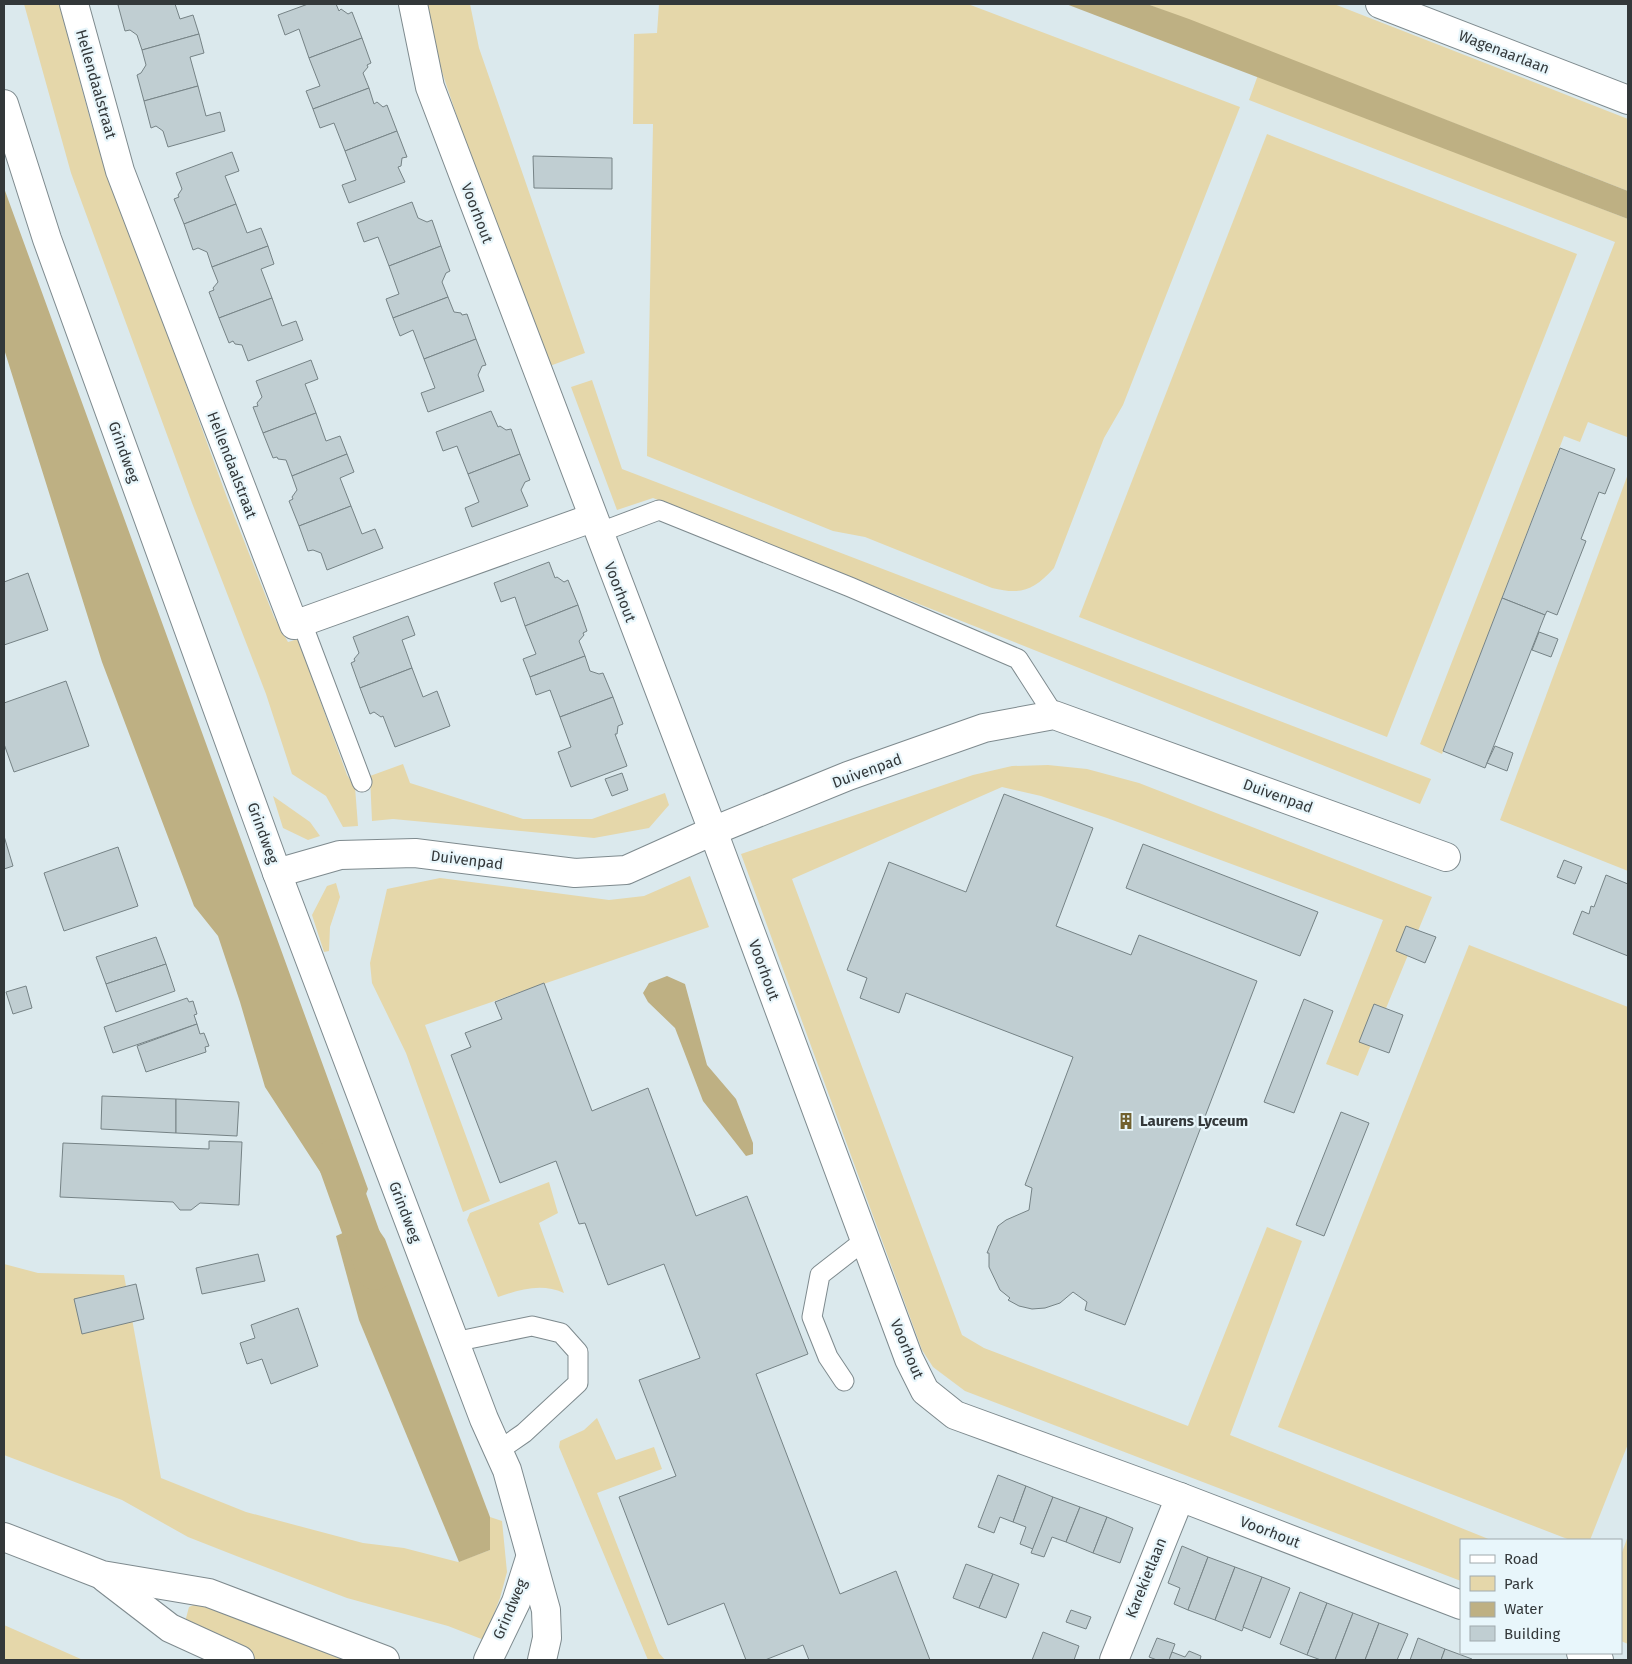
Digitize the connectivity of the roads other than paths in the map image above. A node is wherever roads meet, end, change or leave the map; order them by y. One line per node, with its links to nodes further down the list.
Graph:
1 (74, 4): 7 (street, Hellendaalstraat)
2 (413, 4): 6 (street, Voorhout)
3 (1380, 4): 4 (street, Wagenaarlaan)
4 (1628, 100)
5 (4, 104): 12 (street, Grindweg)
6 (595, 526): 7 (street); 8 (lane); 10 (street, Voorhout)
7 (302, 623): 9 (lane)
8 (1054, 715): 10 (street, Duivenpad); 11 (street, Duivenpad)
9 (362, 782)
10 (713, 831): 12 (street, Duivenpad); 13 (street, Voorhout)
11 (1446, 857)
12 (277, 873): 14 (street, Grindweg)
13 (865, 1240): 15 (lane); 17 (street, Voorhout)
14 (454, 1342): 16 (street, Grindweg); 16 (lane)
15 (844, 1381)
16 (498, 1451): 19 (street, Grindweg)
17 (1180, 1497): 21 (street, Voorhout); 27 (street, Karekietlaan)
18 (4, 1537): 20 (street)
19 (530, 1558): 25 (street, Grindweg); 26 (street, Grindweg)
20 (102, 1575): 23 (street); 24 (street)
21 (1460, 1606)
22 (1584, 1654): 28 (street)
23 (240, 1660)
24 (385, 1660)
25 (488, 1660)
26 (542, 1660)
27 (1114, 1660)
28 (1599, 1660)

